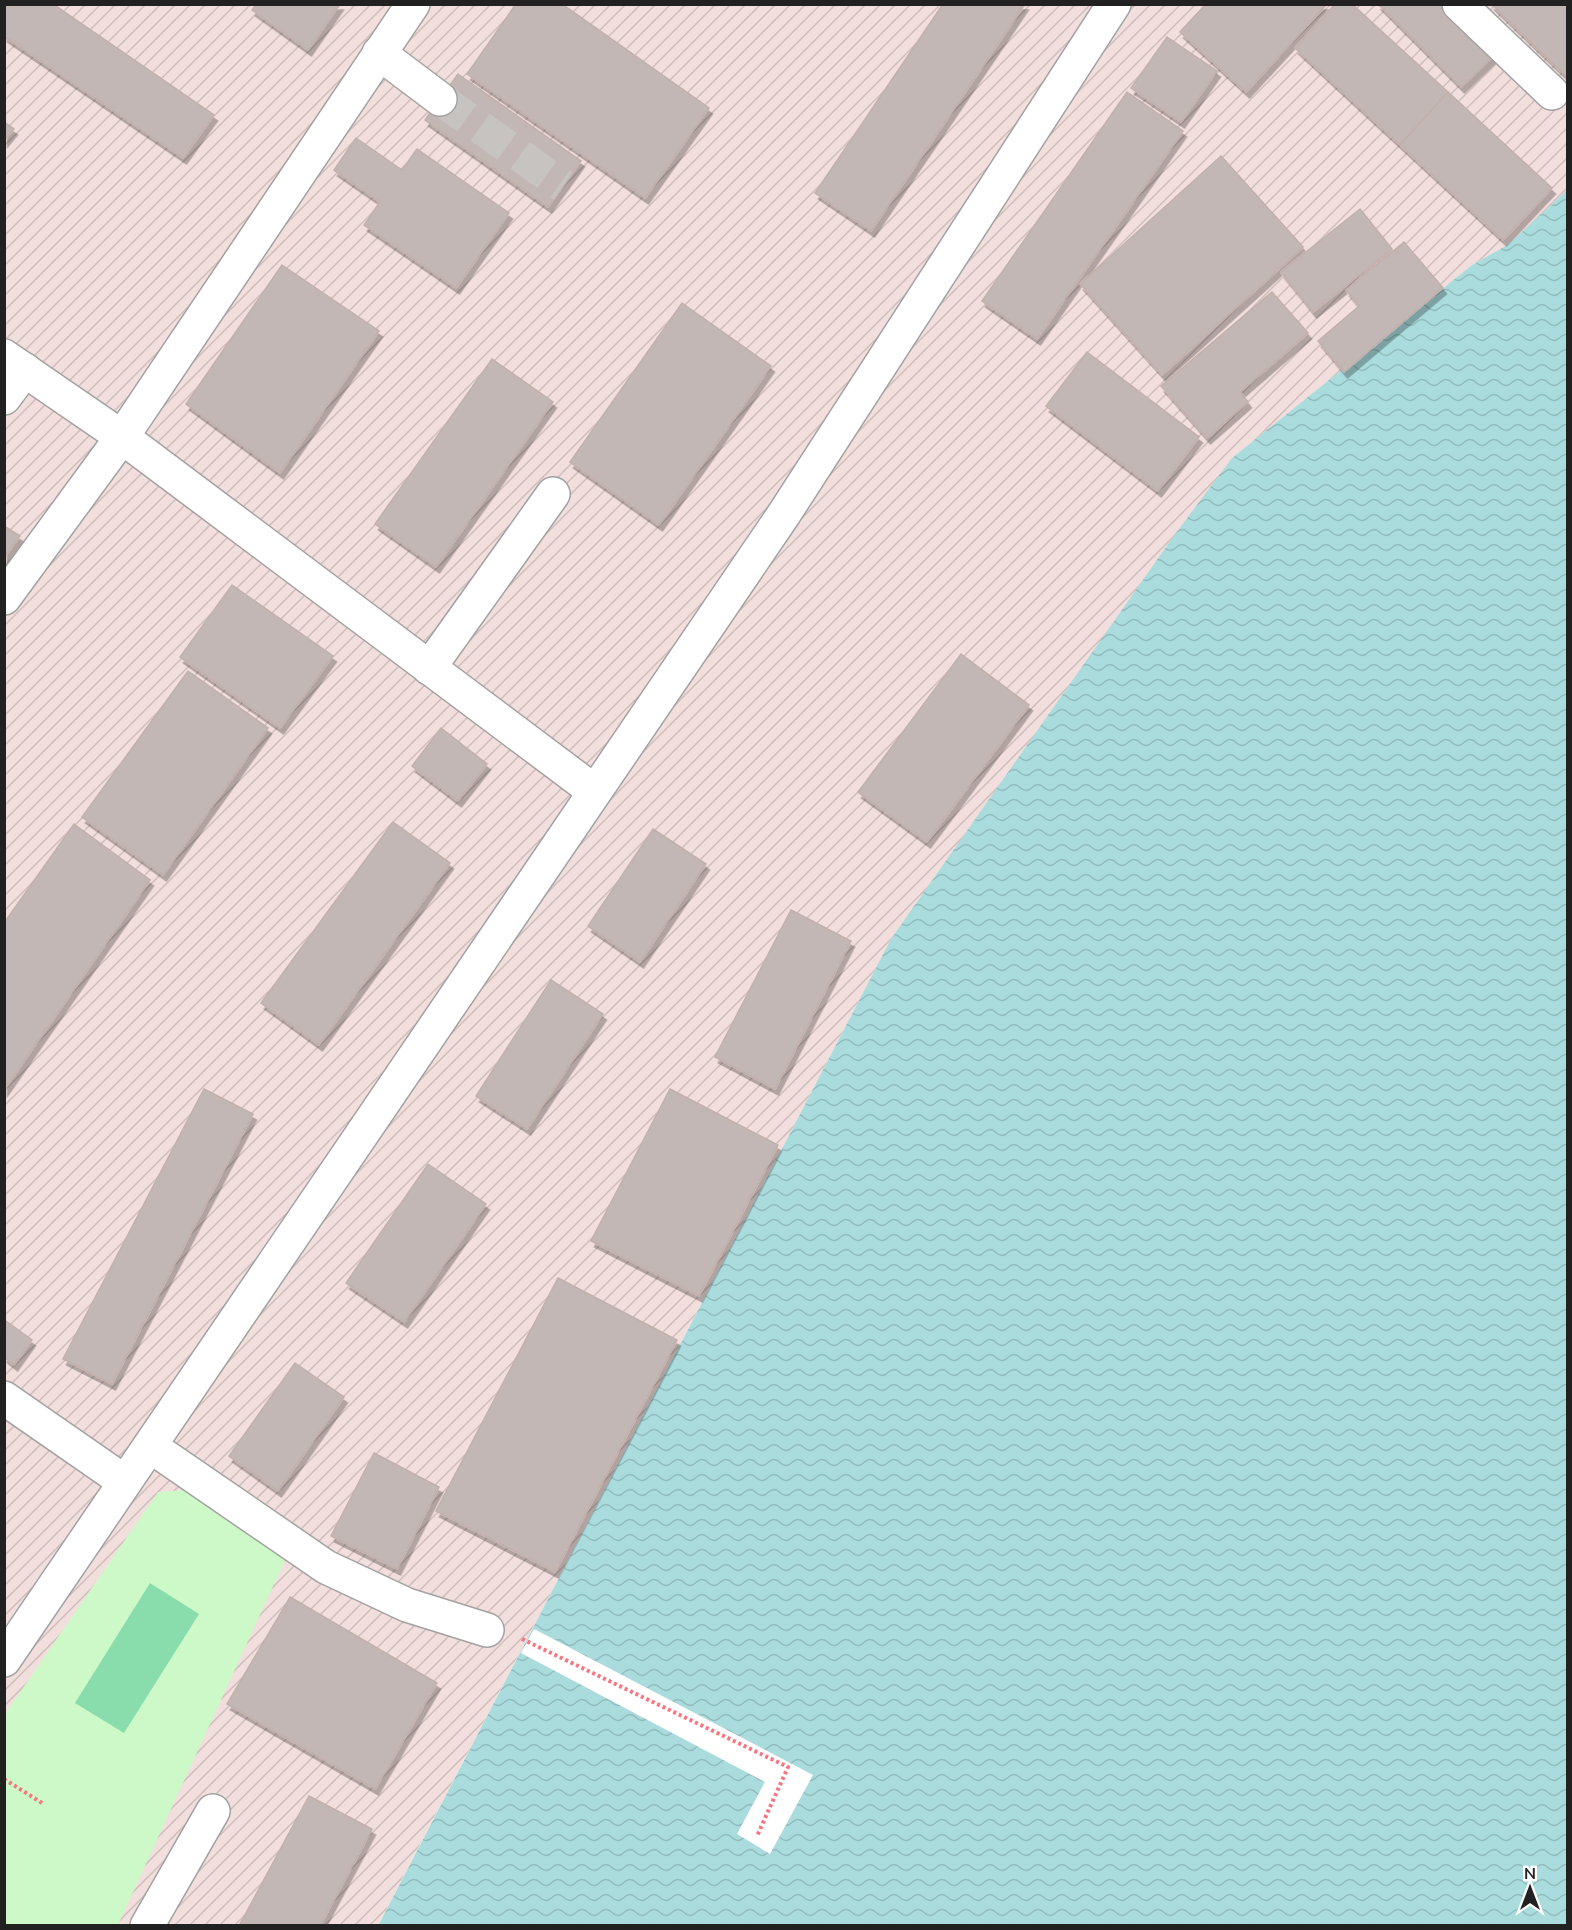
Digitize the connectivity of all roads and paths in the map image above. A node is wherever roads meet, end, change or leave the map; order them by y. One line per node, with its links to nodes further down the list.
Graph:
1 (412, 4): 4 (street)
2 (1113, 4): 13 (street)
3 (1459, 4): 5 (street)
4 (379, 53): 6 (street); 9 (street)
5 (1552, 93)
6 (440, 99)
7 (14, 363): 8 (street); 9 (street)
8 (4, 398)
9 (122, 436): 11 (street); 12 (street)
10 (553, 494): 12 (street)
11 (4, 598)
12 (429, 668): 13 (street)
13 (594, 791): 15 (street)
14 (4, 1398): 16 (street)
15 (150, 1446): 16 (street); 17 (street)
16 (125, 1482): 18 (street)
17 (488, 1630): 22 (path)
18 (4, 1660)
19 (4, 1779): 20 (path)
20 (42, 1803)
21 (213, 1811): 23 (street)
22 (757, 1836)
23 (147, 1926)

